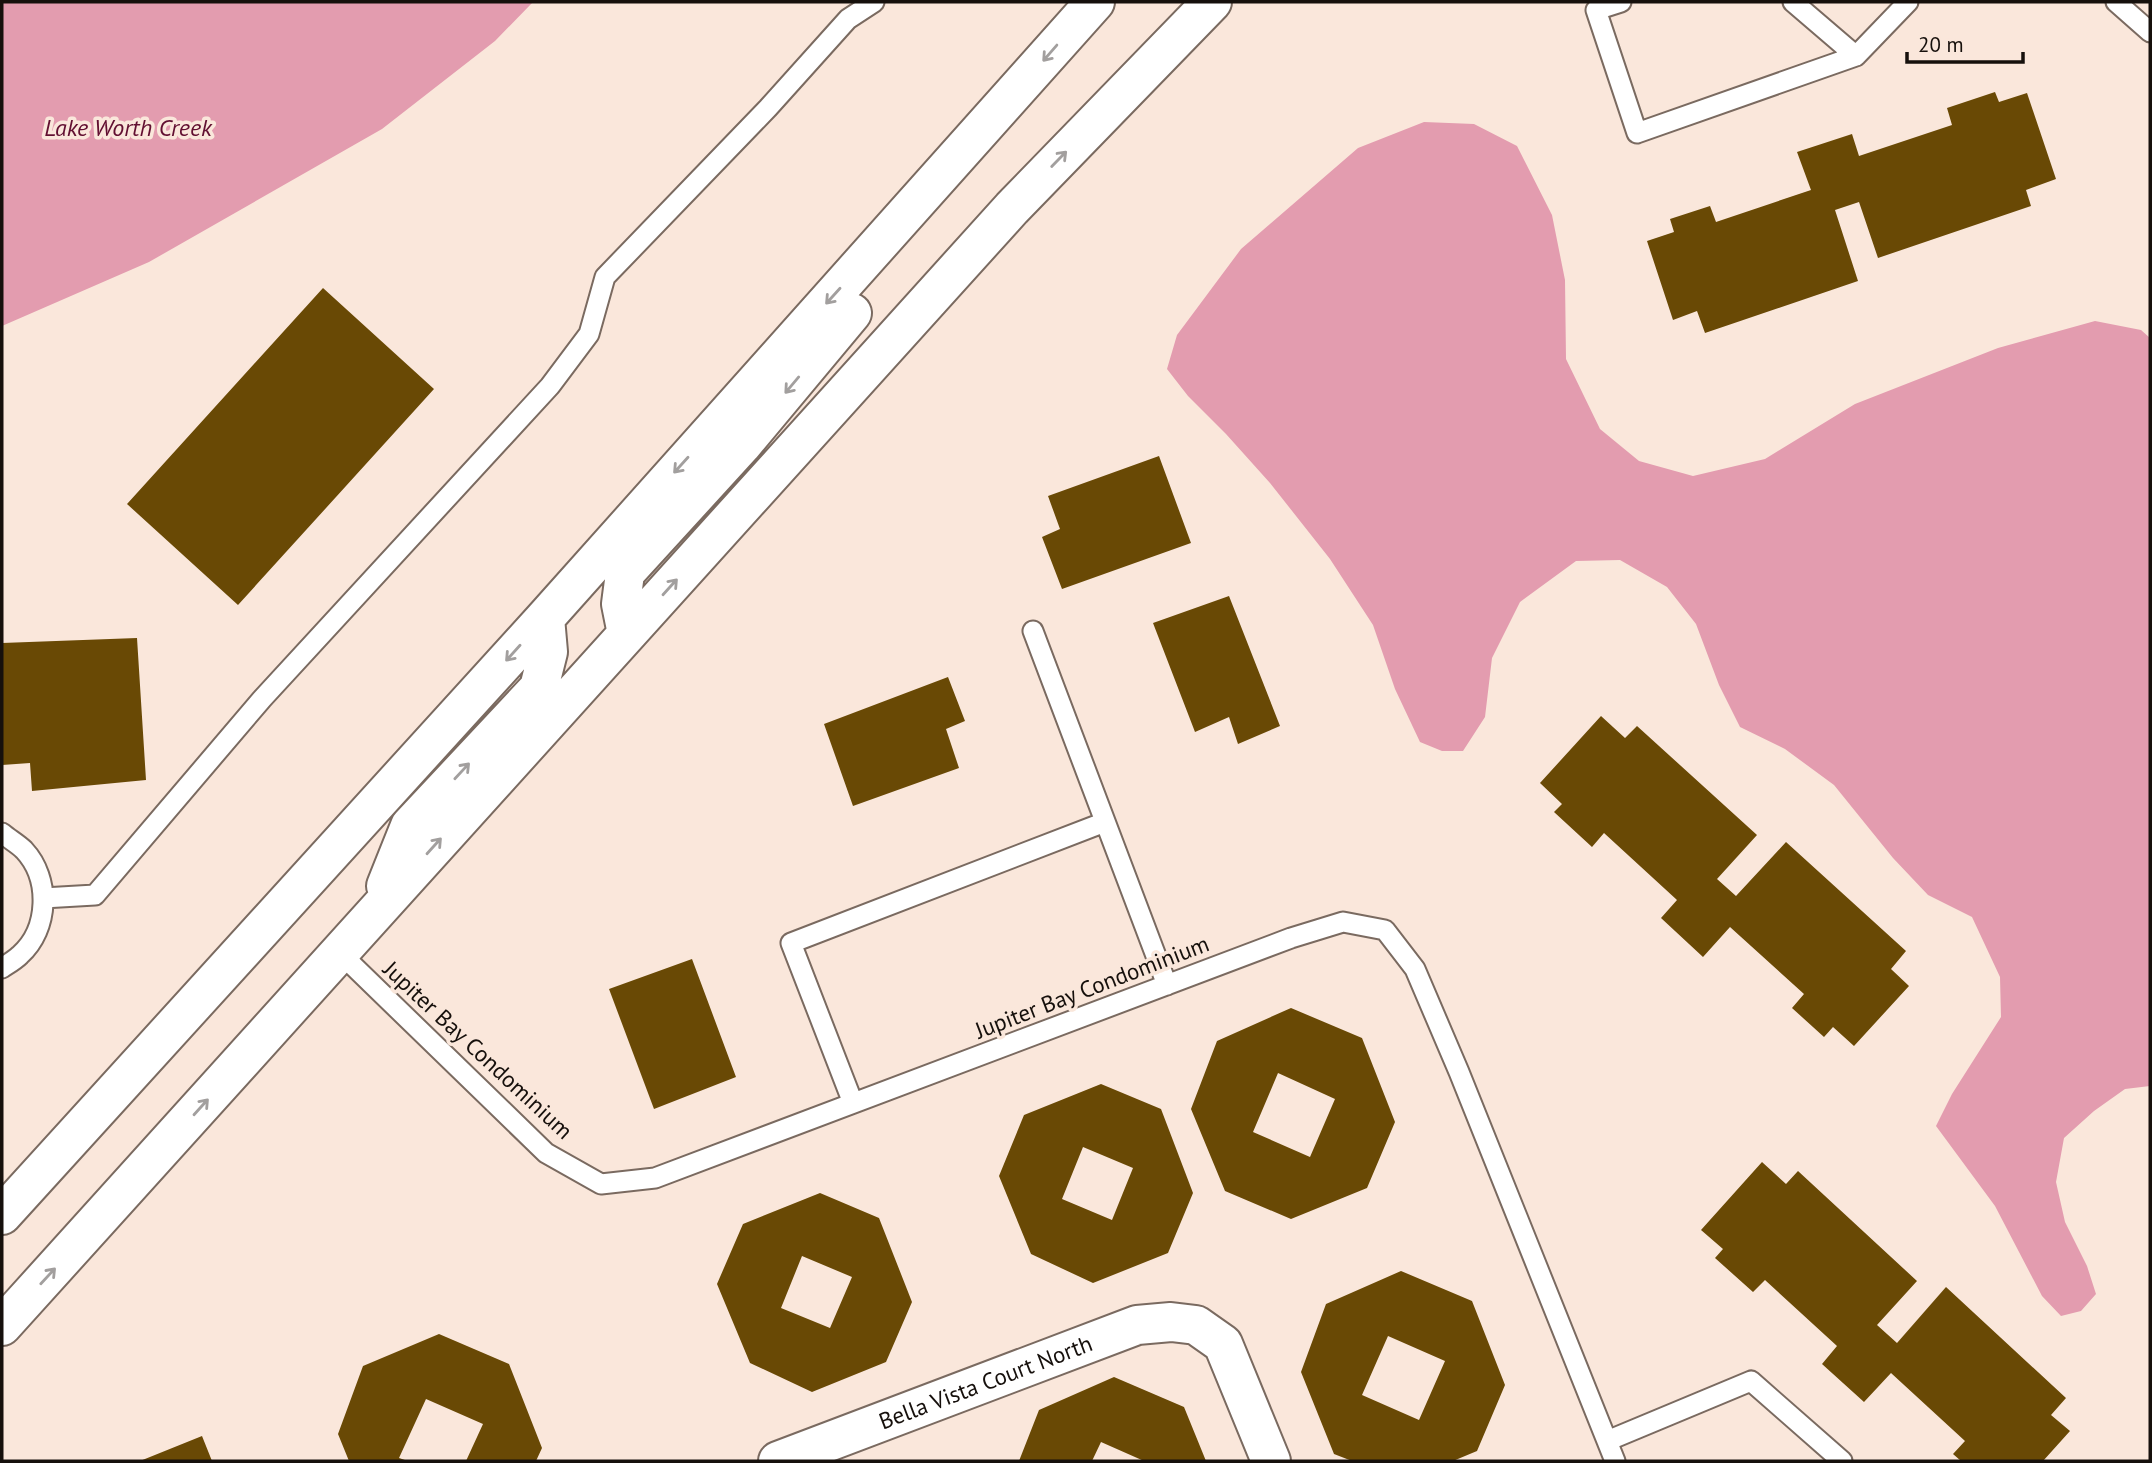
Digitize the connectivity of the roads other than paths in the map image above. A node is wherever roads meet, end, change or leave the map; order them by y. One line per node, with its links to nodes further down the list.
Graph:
1 (874, 2): 16 (lane)
2 (1095, 2): 10 (main road, one-way to 10)
3 (1212, 2): 13 (main road, one-way to 3)
4 (1622, 2): 9 (lane)
5 (1793, 2): 9 (lane)
6 (1908, 2): 9 (lane)
7 (2116, 2): 8 (lane)
8 (2150, 32)
9 (1856, 56)
10 (962, 152): 11 (main road, one-way to 11); 13 (main road, one-way to 13)
11 (545, 618): 17 (main road, one-way to 11); 22 (main road, one-way to 22)
12 (1033, 631): 14 (lane)
13 (627, 634): 17 (main road, one-way to 13)
14 (1105, 822): 20 (lane); 21 (lane)
15 (2, 833): 16 (lane)
16 (43, 898): 19 (lane)
17 (376, 910): 18 (main road)
18 (340, 953): 21 (lane, Jupiter Bay Condominium); 23 (main road, one-way to 18)
19 (2, 968)
20 (1167, 985): 21 (lane, Jupiter Bay Condominium); 24 (lane, Jupiter Bay Condominium)
21 (853, 1103)
22 (2, 1215)
23 (2, 1326)
24 (1607, 1441): 27 (lane, Jupiter Bay Condominium); 28 (lane)
25 (778, 1461): 26 (main road, Bella Vista Court North)
26 (1271, 1461)
27 (1615, 1461)
28 (1842, 1461)

